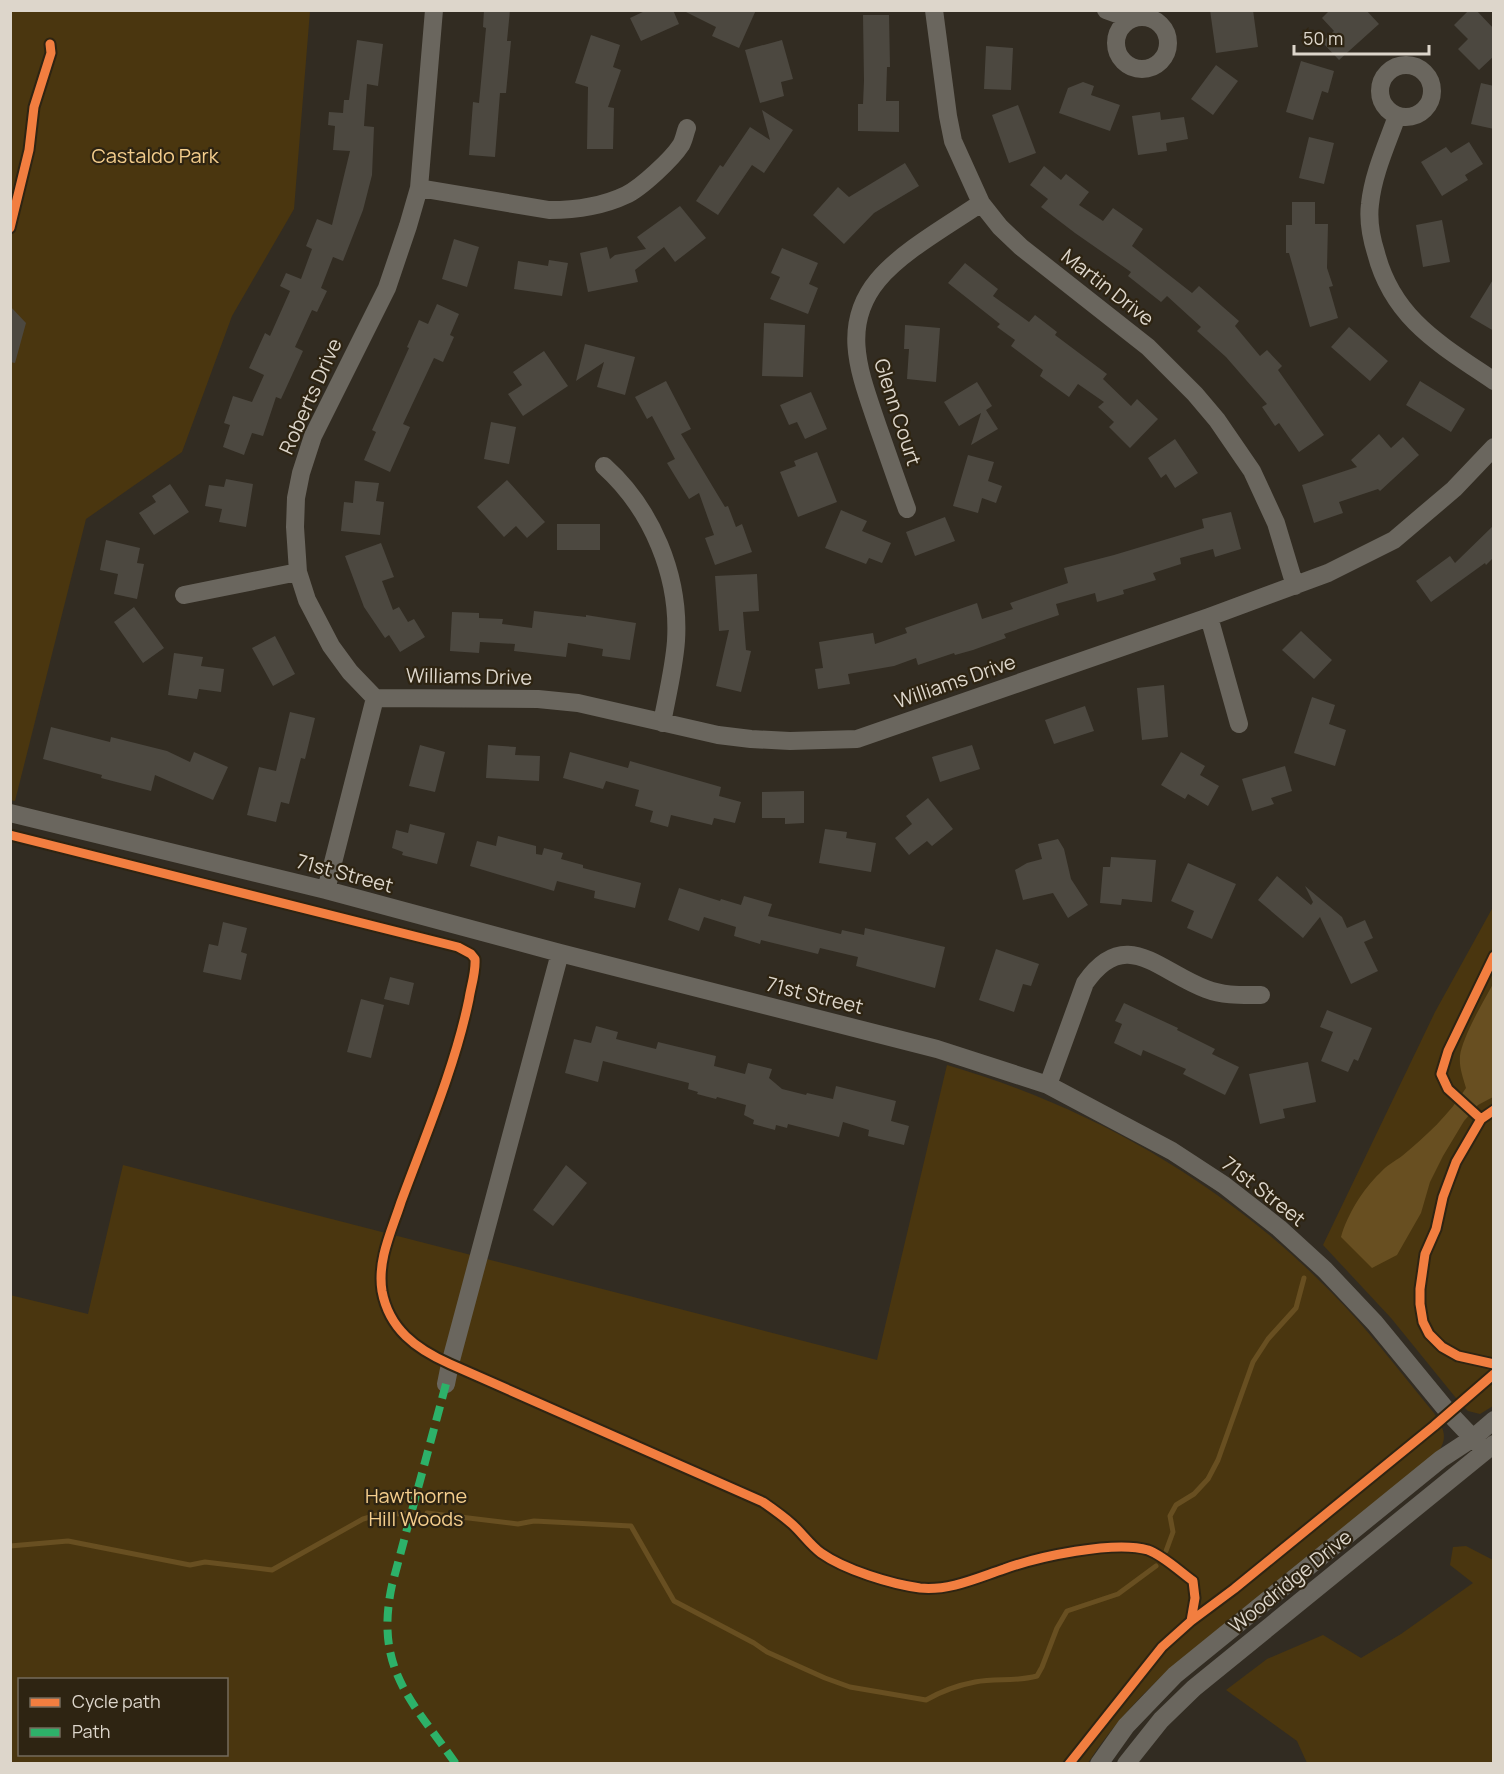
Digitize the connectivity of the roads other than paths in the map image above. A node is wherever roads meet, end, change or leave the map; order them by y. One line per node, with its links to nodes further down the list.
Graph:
1 (434, 10): 7 (street, Roberts Drive)
2 (1106, 10): 4 (street)
3 (939, 11): 8 (street, Martin Drive)
4 (1131, 19)
5 (1397, 116): 9 (street)
6 (687, 128): 7 (street)
7 (419, 188): 13 (street, Roberts Drive)
8 (981, 203): 12 (street, Glenn Court); 14 (street, Martin Drive)
9 (1494, 381)
10 (1494, 447): 14 (street, Williams Drive)
11 (604, 466): 18 (street)
12 (907, 510)
13 (298, 572): 15 (street); 17 (street, Roberts Drive)
14 (1294, 586): 16 (street, Williams Drive)
15 (184, 595)
16 (1209, 617): 18 (street, Williams Drive); 19 (street)
17 (375, 698): 18 (street, Williams Drive); 21 (street)
18 (662, 723)
19 (1239, 724)
20 (10, 813): 21 (street, 71st Street)
21 (326, 890): 22 (street, 71st Street)
22 (560, 953): 24 (street, 71st Street); 25 (street)
23 (1261, 995): 24 (street)
24 (1048, 1085): 27 (street, 71st Street)
25 (447, 1384)
26 (1494, 1420): 27 (street, Woodridge Drive)
27 (1473, 1438): 28 (street, 71st Street); 29 (street, Woodridge Drive)
28 (1489, 1448): 30 (street, Woodridge Drive)
29 (1099, 1764)
30 (1126, 1764)

